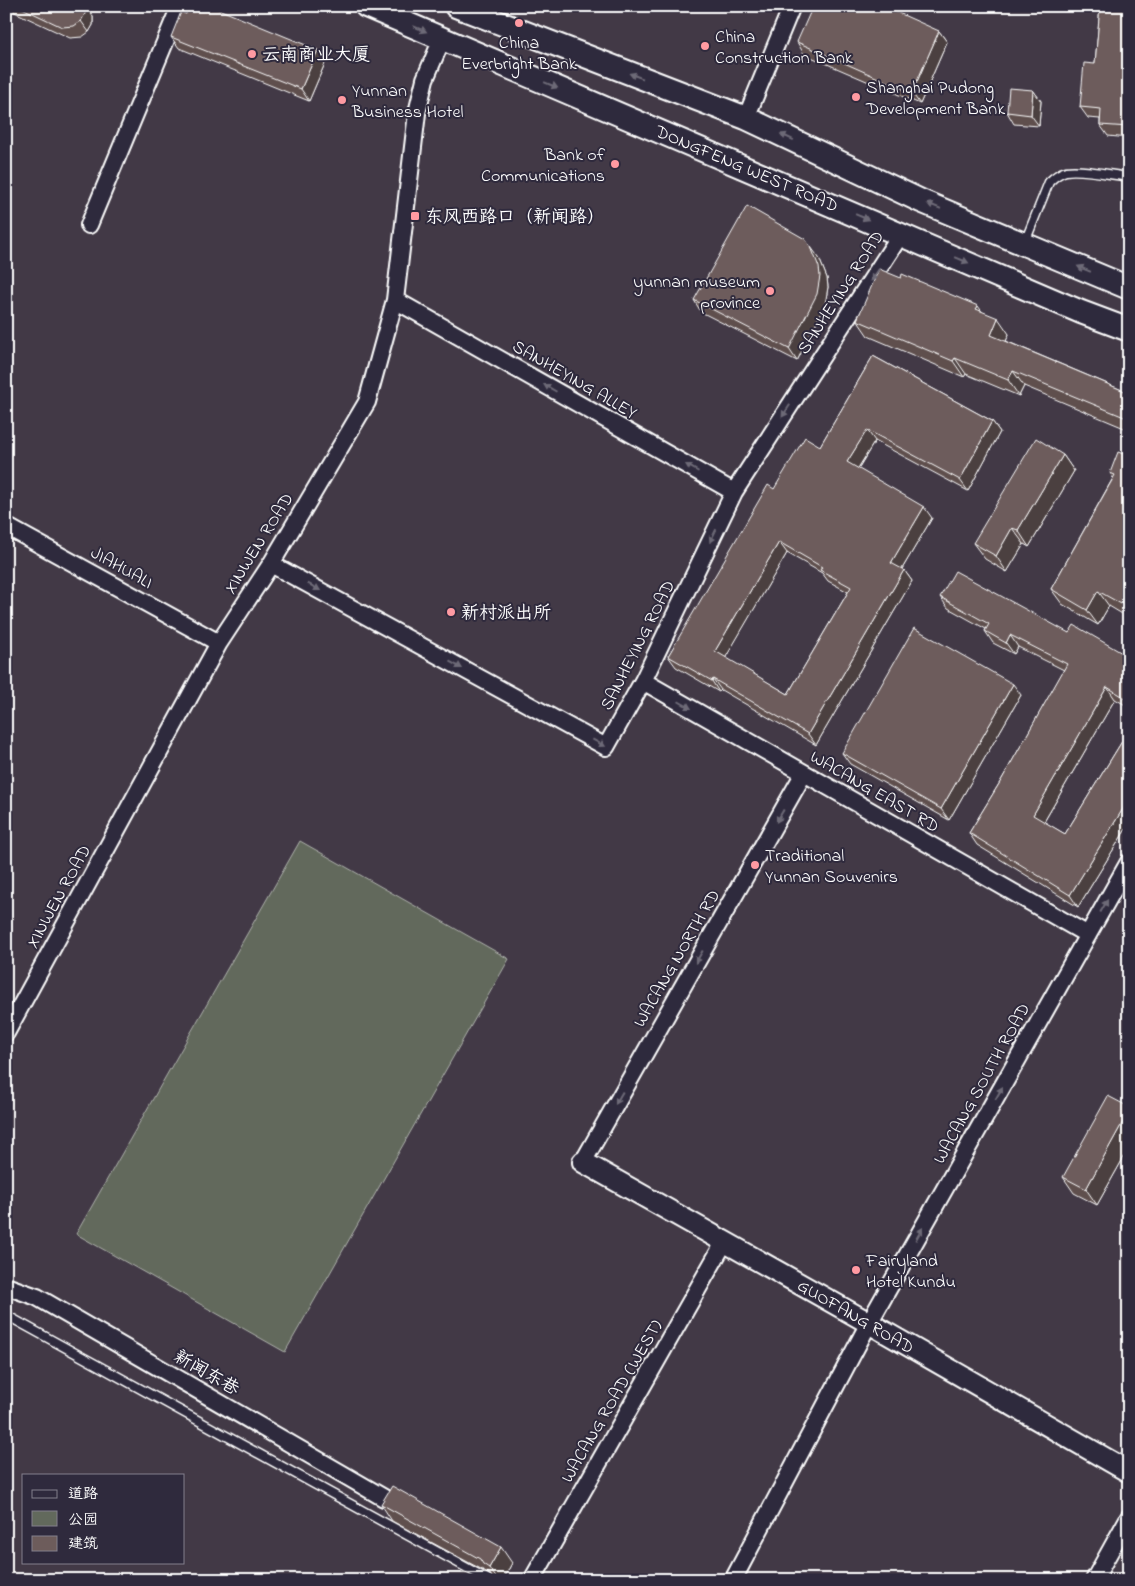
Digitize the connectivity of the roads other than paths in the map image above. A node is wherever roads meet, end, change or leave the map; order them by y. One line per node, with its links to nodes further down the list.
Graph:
1 (180, 6): 8 (street)
2 (366, 6): 5 (main road, DONGFENG WEST ROAD, one-way to 5)
3 (792, 6): 6 (street)
4 (464, 8): 6 (main road, one-way to 4)
5 (442, 39): 9 (main road, DONGFENG WEST ROAD, one-way to 9); 12 (street, XINWEN ROAD)
6 (746, 118): 10 (main road, one-way to 6)
7 (1129, 177): 10 (lane)
8 (89, 225)
9 (901, 234): 13 (main road, DONGFENG WEST ROAD, one-way to 13); 14 (street, SANHEYING ROAD, one-way to 14)
10 (1024, 244): 11 (main road, one-way to 10)
11 (1129, 288)
12 (395, 300): 14 (street, SANHEYING ALLEY, one-way to 12); 16 (street, XINWEN ROAD)
13 (1129, 330)
14 (734, 492): 18 (street, SANHEYING ROAD, one-way to 18)
15 (6, 526): 17 (street, JIAHUALI)
16 (271, 564): 17 (street, XINWEN ROAD); 18 (street, SANHEYING ROAD, one-way to 18)
17 (219, 643): 22 (street, XINWEN ROAD)
18 (643, 681): 19 (street, WACANG EAST RD, one-way to 19)
19 (804, 773): 21 (street, WACANG EAST RD); 23 (street, WACANG NORTH RD, one-way to 23)
20 (1129, 862): 21 (street, WACANG SOUTH ROAD, one-way to 20)
21 (1088, 935): 27 (street, WACANG SOUTH ROAD, one-way to 21)
22 (6, 1033)
23 (583, 1162): 24 (street, GUOFANG ROAD)
24 (724, 1241): 27 (street, GUOFANG ROAD); 32 (street, WACANG ROAD (WEST))
25 (6, 1286): 29 (street, 新闻东巷)
26 (6, 1315): 31 (lane)
27 (869, 1323): 28 (street, GUOFANG ROAD); 33 (street, WACANG SOUTH ROAD)
28 (1129, 1472)
29 (389, 1497)
30 (1129, 1517): 34 (street)
31 (489, 1580)
32 (532, 1580)
33 (733, 1580)
34 (1094, 1580)

